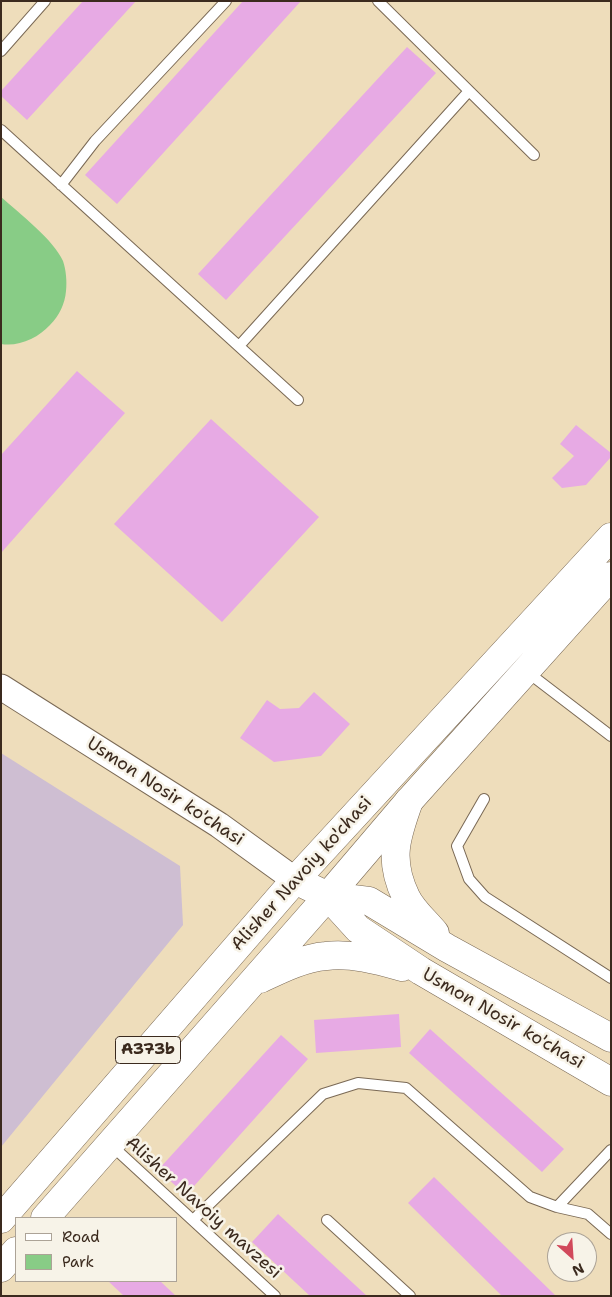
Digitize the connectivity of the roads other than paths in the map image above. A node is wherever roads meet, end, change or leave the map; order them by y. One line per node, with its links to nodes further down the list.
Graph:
1 (45, 1): 4 (lane)
2 (226, 1): 8 (lane)
3 (378, 1): 5 (lane)
4 (1, 51)
5 (469, 91): 7 (lane); 9 (lane)
6 (1, 130): 8 (lane)
7 (534, 155)
8 (61, 185): 9 (lane)
9 (239, 346): 10 (lane)
10 (298, 400)
11 (611, 537): 18 (main road, Alisher Navoiy ko'chasi)
12 (611, 576): 13 (main road, Alisher Navoiy ko'chasi)
13 (526, 671): 15 (lane); 17 (main road, Alisher Navoiy ko'chasi)
14 (1, 687): 18 (street, Usmon Nosir ko'chasi)
15 (611, 736)
16 (484, 799): 22 (lane)
17 (409, 800): 19 (main road, Alisher Navoiy ko'chasi); 20 (main road)
18 (295, 880): 19 (main road, Usmon Nosir ko'chasi); 30 (main road, Alisher Navoiy ko'chasi / A373b)
19 (328, 896): 20 (main road, Usmon Nosir ko'chasi); 21 (main road, Usmon Nosir ko'chasi); 23 (main road, Alisher Navoiy ko'chasi / A373b)
20 (447, 948): 24 (main road, Usmon Nosir ko'chasi)
21 (421, 972): 23 (main road); 25 (main road, Usmon Nosir ko'chasi)
22 (611, 978)
23 (250, 983): 26 (main road, Alisher Navoiy ko'chasi / A373b)
24 (611, 1038)
25 (611, 1082)
26 (109, 1144): 29 (main road, Alisher Navoiy ko'chasi / A373b); 31 (lane, Alisher Navoiy mavzesi)
27 (611, 1150): 28 (lane)
28 (557, 1207): 31 (lane); 33 (lane)
29 (46, 1217)
30 (1, 1219)
31 (193, 1220): 36 (lane, Alisher Navoiy mavzesi)
32 (327, 1220): 37 (lane)
33 (611, 1234)
34 (15, 1252): 35 (main road)
35 (1, 1268)
36 (275, 1296)
37 (410, 1296)

